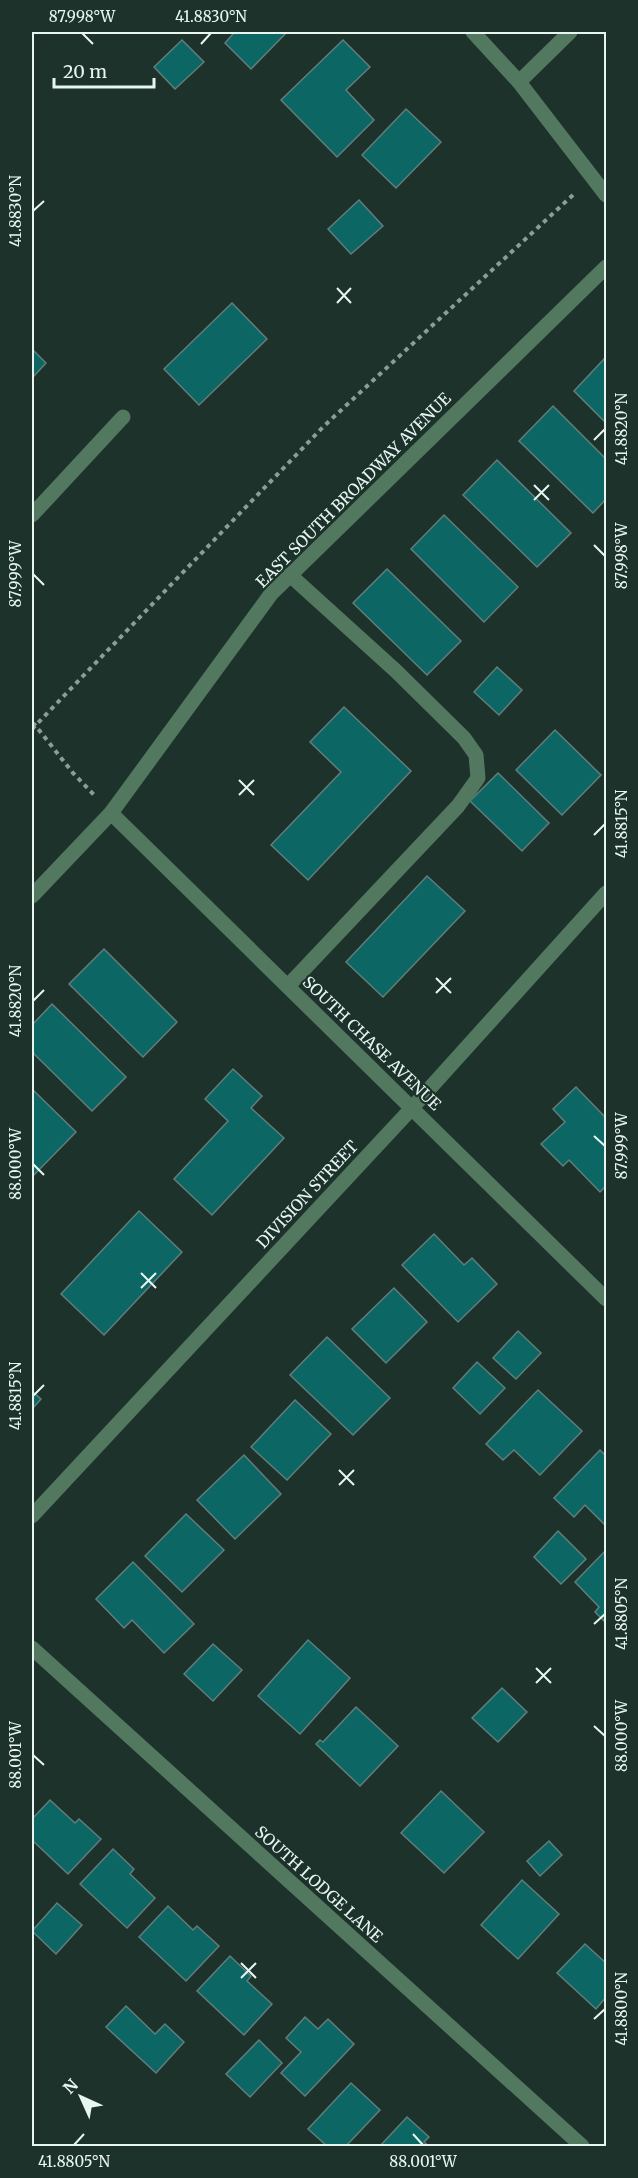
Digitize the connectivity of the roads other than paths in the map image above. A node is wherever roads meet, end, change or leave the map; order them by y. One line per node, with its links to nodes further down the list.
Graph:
1 (473, 32): 3 (street)
2 (570, 32): 3 (street)
3 (519, 82): 4 (street)
4 (606, 195)
5 (606, 267): 8 (street, EAST SOUTH BROADWAY AVENUE)
6 (123, 417): 7 (street)
7 (32, 515)
8 (290, 575): 9 (street, EAST SOUTH BROADWAY AVENUE); 12 (street)
9 (111, 813): 11 (street, EAST SOUTH BROADWAY AVENUE); 12 (street, SOUTH CHASE AVENUE)
10 (606, 893): 13 (street, DIVISION STREET)
11 (32, 896)
12 (288, 986): 13 (street, SOUTH CHASE AVENUE)
13 (412, 1108): 14 (street, SOUTH CHASE AVENUE); 15 (street, DIVISION STREET)
14 (606, 1299)
15 (32, 1516)
16 (32, 1648): 17 (street, SOUTH LODGE LANE)
17 (582, 2146)

